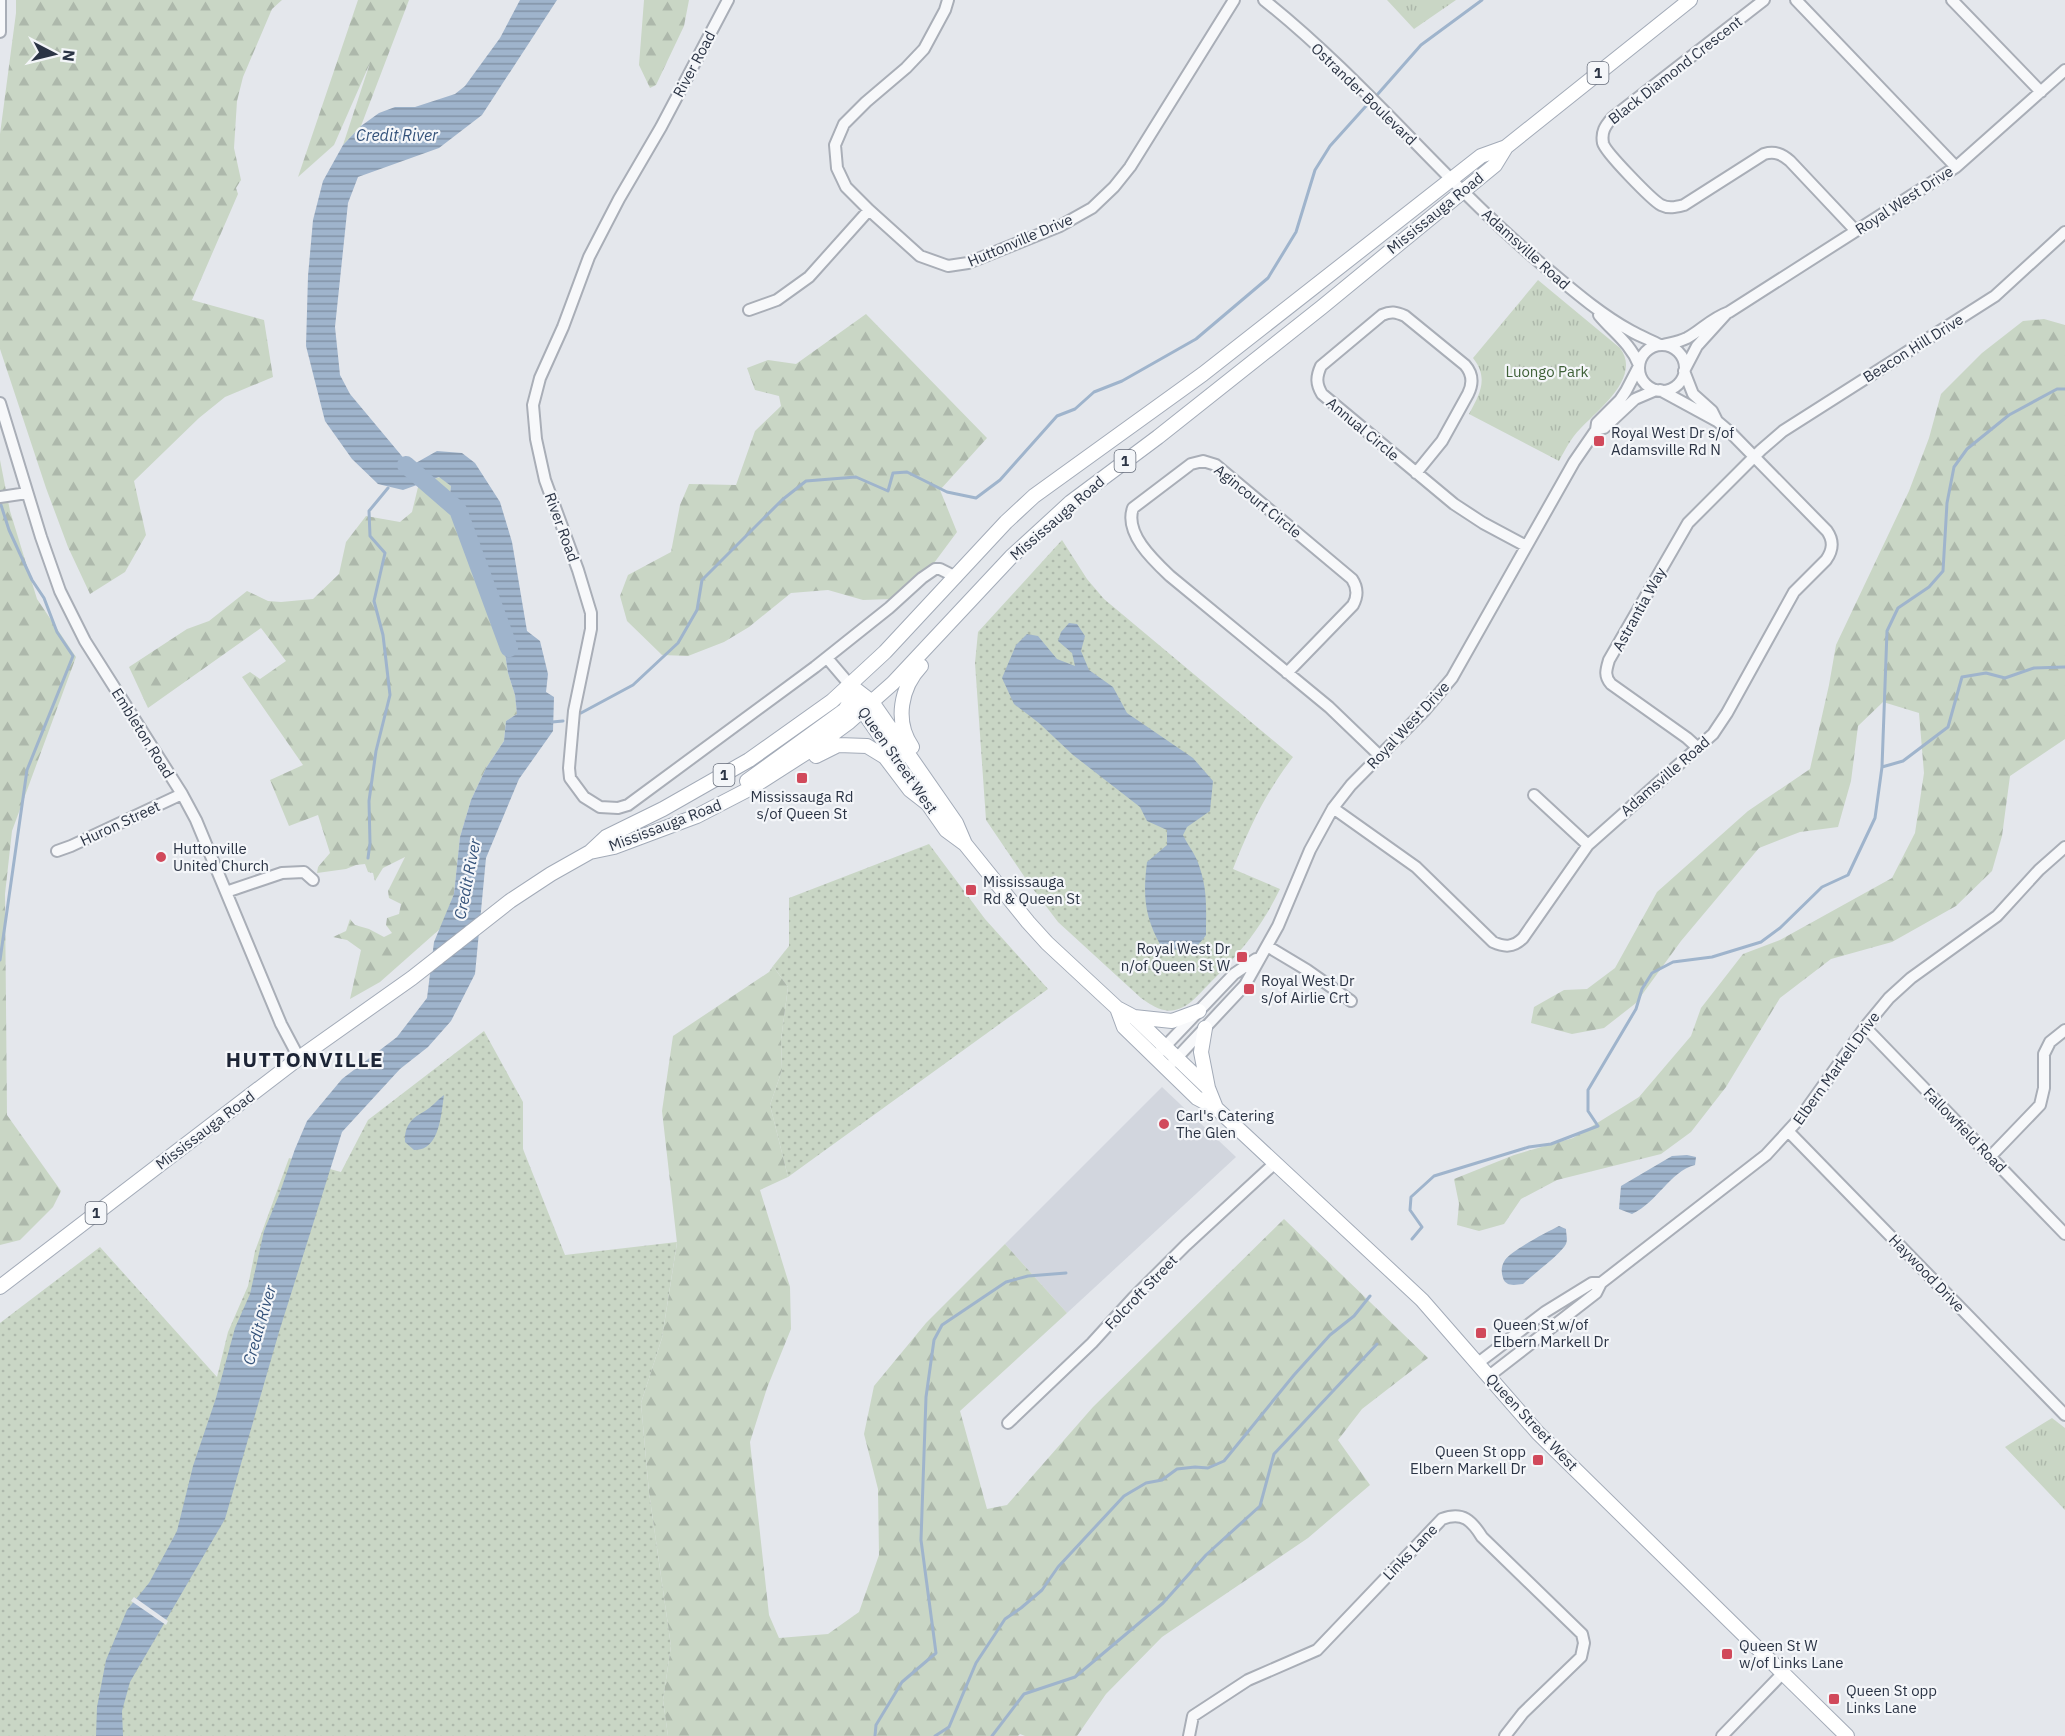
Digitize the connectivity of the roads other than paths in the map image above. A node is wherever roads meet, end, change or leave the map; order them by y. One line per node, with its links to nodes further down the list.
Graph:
1 (0, 0): 10 (street)
2 (728, 0): 35 (street, River Road)
3 (948, 0): 15 (street, Huttonville Drive)
4 (1234, 0): 15 (street, Huttonville Drive)
5 (1264, 0): 14 (street, Ostrander Boulevard)
6 (1690, 0): 14 (main road, Mississauga Road / 1)
7 (1764, 0): 16 (street, Black Diamond Crescent)
8 (1796, 0): 13 (street)
9 (1952, 0): 12 (street)
10 (0, 32)
11 (2065, 70): 12 (street, Royal West Drive)
12 (2041, 92): 13 (street, Royal West Drive)
13 (1956, 167): 16 (street, Royal West Drive)
14 (1456, 186): 18 (street, Adamsville Road); 33 (main road, Mississauga Road / 1); 34 (main road, Mississauga Road / 1)
15 (869, 210): 19 (street)
16 (1856, 231): 20 (street, Royal West Drive)
17 (2065, 232): 28 (street, Beacon Hill Drive)
18 (1591, 305): 21 (street, Adamsville Road); 22 (street, Adamsville Road)
19 (749, 310)
20 (1729, 312): 21 (street, Royal West Drive); 23 (street, Royal West Drive)
21 (1661, 345): 22 (street); 23 (street)
22 (1639, 365): 24 (street); 27 (street, Royal West Drive)
23 (1684, 370): 24 (street); 26 (street, Adamsville Road)
24 (1658, 390): 26 (street, Adamsville Road); 27 (street, Royal West Drive)
25 (0, 403): 30 (street, Embleton Road)
26 (1717, 421): 28 (street, Adamsville Road)
27 (1596, 430): 32 (street, Royal West Drive)
28 (1755, 456): 39 (street, Adamsville Road); 39 (street, Astrantia Way)
29 (1416, 473): 29 (street, Annual Circle); 32 (street, Annual Circle)
30 (27, 493): 31 (street); 43 (street, Embleton Road)
31 (0, 497)
32 (1526, 546): 40 (street, Royal West Drive)
33 (956, 577): 35 (street, River Road); 37 (main road, Mississauga Road / 1)
34 (943, 630): 38 (main road, Mississauga Road / 1); 41 (main road)
35 (827, 658): 37 (street)
36 (1287, 673): 36 (street, Agincourt Circle); 40 (street, Agincourt Circle)
37 (850, 685): 38 (main road, Queen Street West); 45 (main road); 52 (main road, Mississauga Road / 1)
38 (867, 706): 41 (main road, Queen Street West); 42 (main road, Mississauga Road / 1); 46 (main road, Queen Street West)
39 (1698, 748): 49 (street, Adamsville Road)
40 (1380, 756): 47 (street, Royal West Drive)
41 (924, 776): 48 (main road, Queen Street West)
42 (751, 788): 45 (main road, Mississauga Road / 1); 46 (main road)
43 (182, 794): 51 (street, Huron Street); 54 (street, Embleton Road)
44 (1534, 795): 49 (street)
45 (728, 801): 52 (main road, Mississauga Road / 1)
46 (928, 804): 48 (main road, Queen Street West)
47 (1333, 808): 49 (street, Adamsville Road); 55 (street, Royal West Drive)
48 (965, 844): 58 (main road, Queen Street West)
49 (1588, 845)
50 (2065, 847): 61 (street, Elbern Markell Drive)
51 (57, 851)
52 (590, 852): 66 (main road, Mississauga Road / 1)
53 (313, 880): 54 (street)
54 (226, 892): 66 (street, Embleton Road)
55 (1267, 946): 56 (street, Royal West Drive); 57 (street)
56 (1259, 957): 59 (street, Royal West Drive); 62 (street, Royal West Drive)
57 (1351, 1001)
58 (1117, 1008): 60 (main road, Queen Street West); 65 (main road, Queen Street West)
59 (1199, 1011): 60 (main road); 64 (street, Royal West Drive)
60 (1134, 1017): 64 (main road, Queen Street West)
61 (1864, 1027): 71 (street, Elbern Markell Drive); 72 (street, Fallowfield Road)
62 (1205, 1028): 67 (street, Royal West Drive); 69 (main road)
63 (2065, 1029): 72 (street)
64 (1165, 1047): 65 (street, Royal West Drive); 67 (main road, Queen Street West)
65 (1155, 1057): 68 (main road, Queen Street West)
66 (299, 1058): 76 (main road, Mississauga Road / 1)
67 (1177, 1058): 68 (street, Royal West Drive); 69 (main road, Queen Street West)
68 (1167, 1069): 70 (main road, Queen Street West)
69 (1208, 1088): 70 (main road, Queen Street West)
70 (1216, 1108): 73 (main road, Queen Street West)
71 (1789, 1132): 75 (street, Elbern Markell Drive); 79 (street, Haywood Drive)
72 (1990, 1157): 74 (street, Fallowfield Road)
73 (1275, 1163): 77 (main road, Queen Street West); 80 (street, Folcroft Street)
74 (2065, 1234)
75 (1601, 1283): 77 (street, Elbern Markell Drive); 78 (street, Elbern Markell Drive)
76 (0, 1287)
77 (1478, 1364): 78 (main road, Queen Street West)
78 (1489, 1376): 81 (main road, Queen Street West)
79 (2065, 1415)
80 (1008, 1423)
81 (1783, 1673): 84 (street); 85 (main road, Queen Street West)
82 (1189, 1736): 83 (street, Links Lane)
83 (1505, 1736)
84 (1722, 1736)
85 (1847, 1736)

